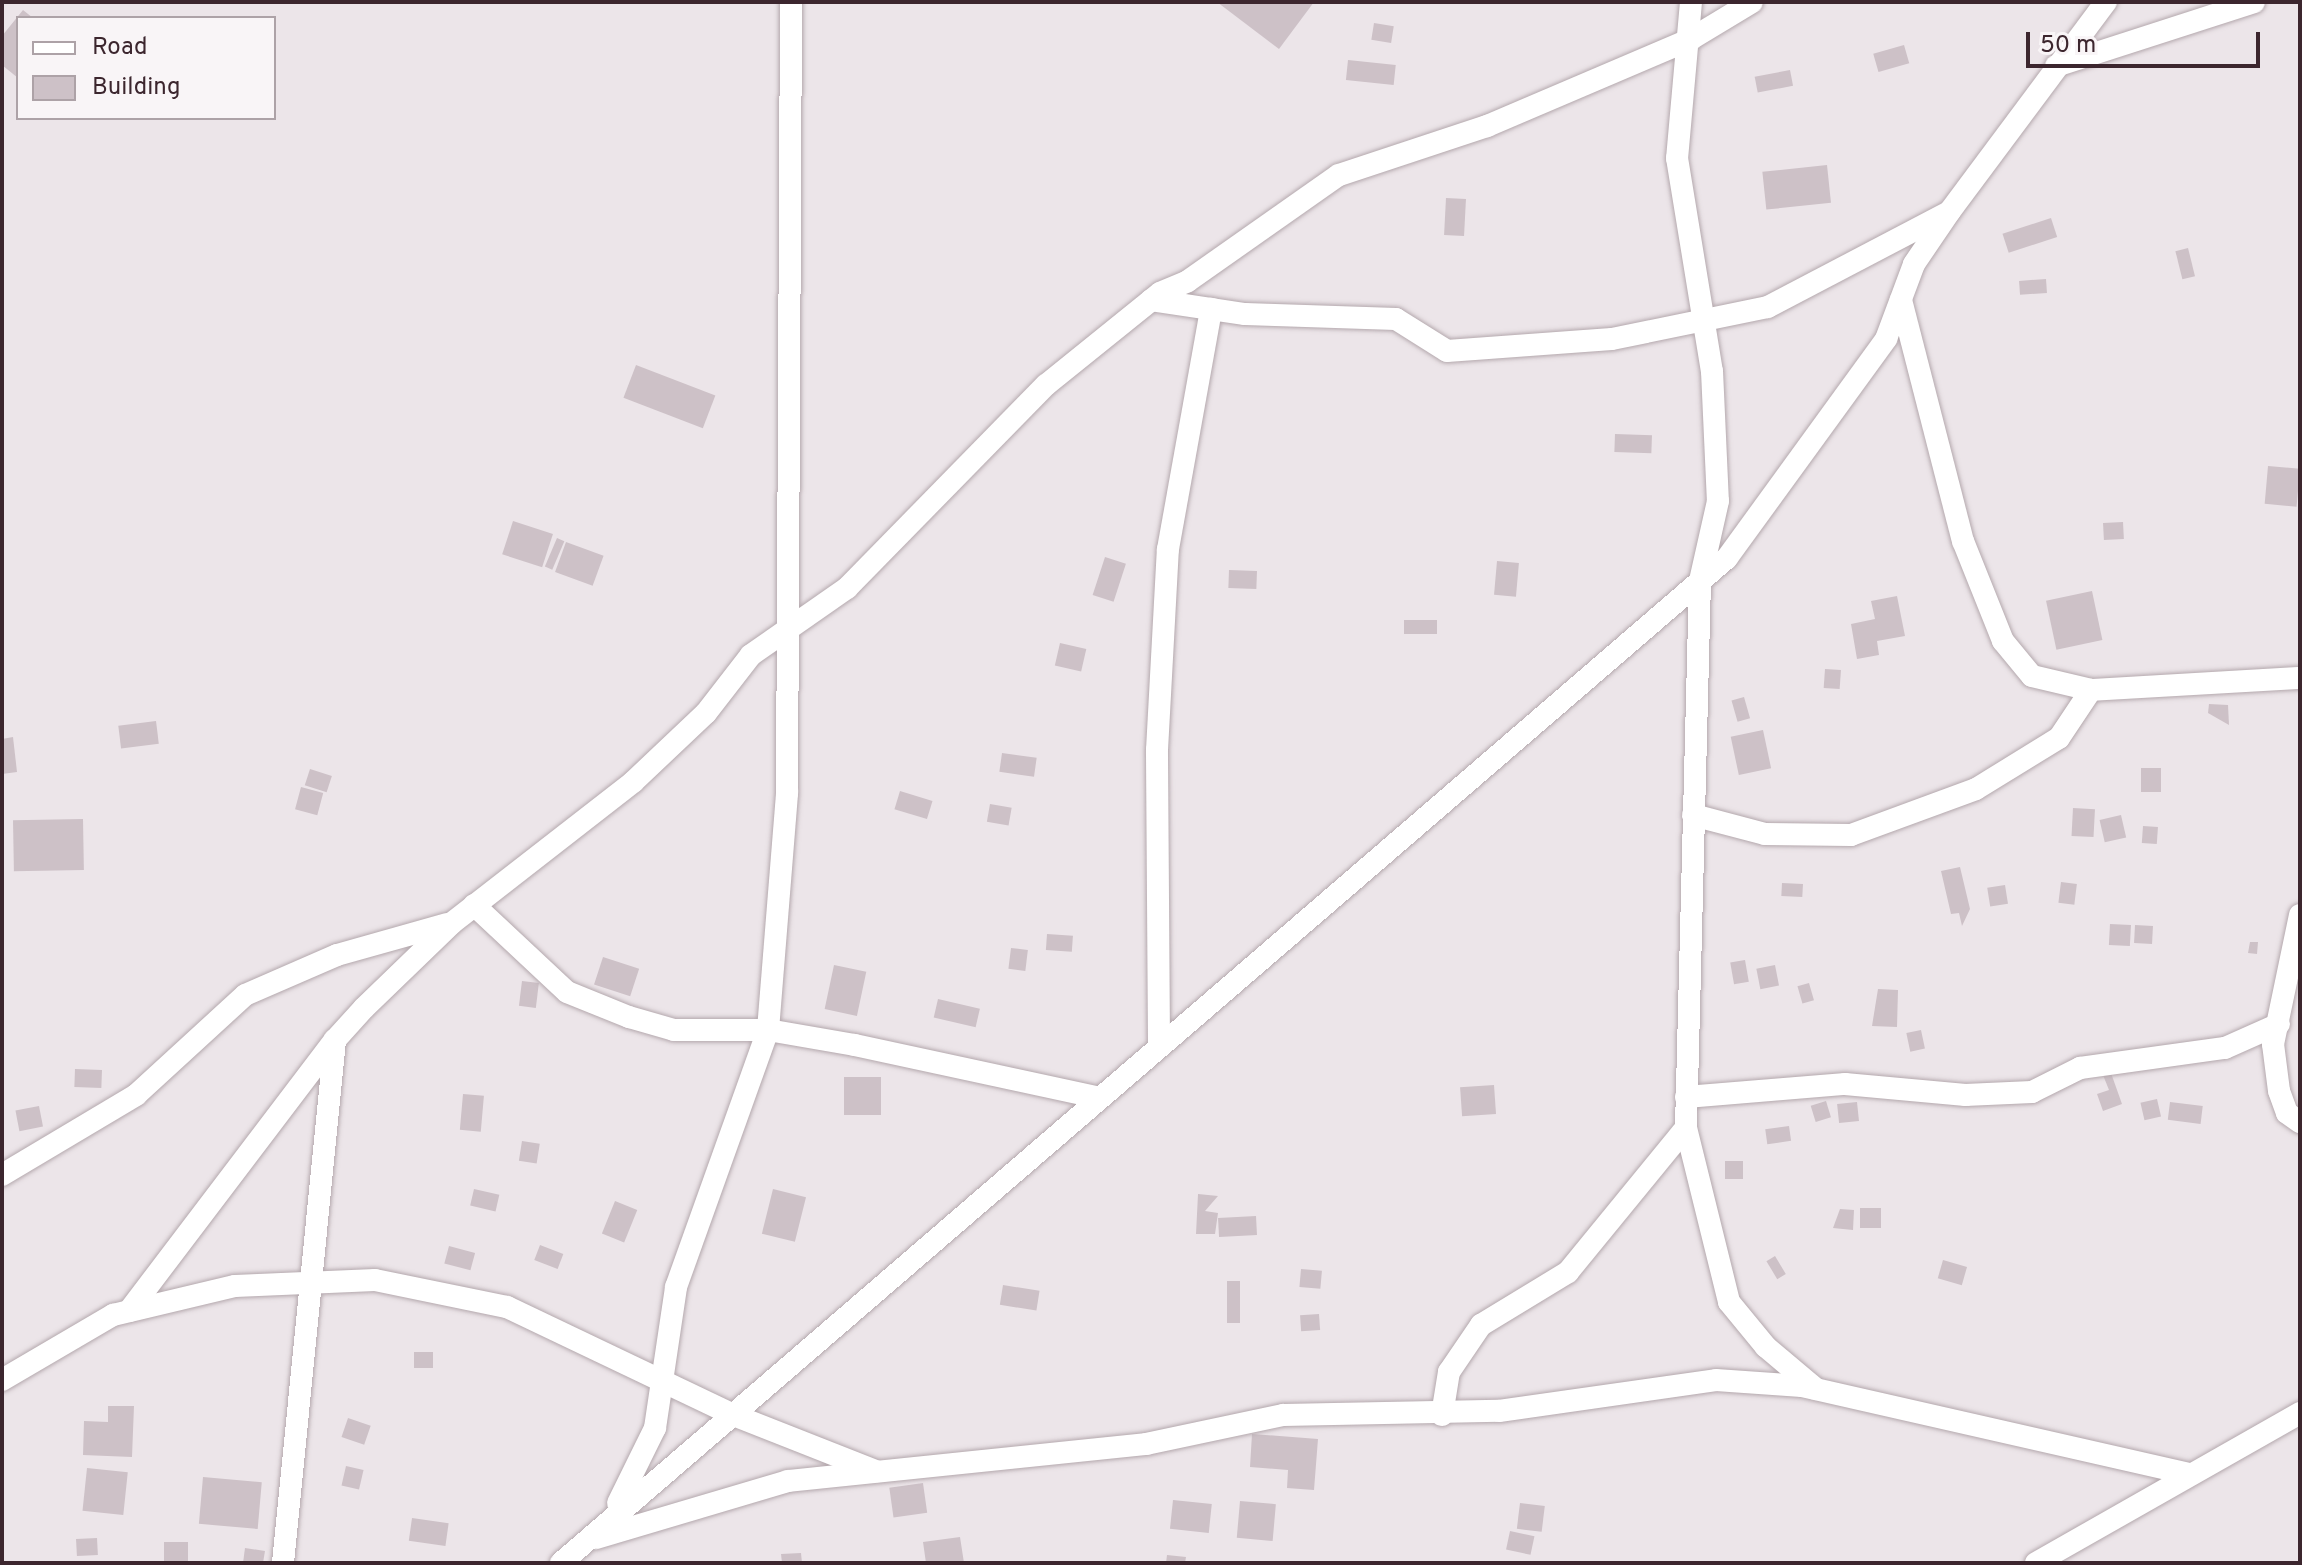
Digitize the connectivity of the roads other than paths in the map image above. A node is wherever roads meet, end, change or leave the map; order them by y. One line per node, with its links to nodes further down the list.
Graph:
1 (791, 2): 14 (street)
2 (1691, 2): 6 (street)
3 (1752, 2): 6 (street)
4 (2106, 2): 7 (street)
5 (2254, 2): 7 (street)
6 (1691, 39): 9 (street); 12 (street)
7 (2055, 67): 8 (street)
8 (1950, 211): 10 (street); 12 (street)
9 (1151, 300): 11 (street); 14 (street)
10 (1901, 300): 13 (street); 16 (street)
11 (1211, 309): 12 (street); 24 (street)
12 (1705, 324): 13 (street)
13 (1700, 581): 17 (street); 24 (street)
14 (784, 629): 18 (street); 22 (street)
15 (2300, 678): 16 (street)
16 (2091, 690): 17 (street)
17 (1693, 815): 26 (street)
18 (474, 905): 20 (street); 22 (street)
19 (2300, 915): 21 (street)
20 (452, 923): 23 (street); 29 (street)
21 (2279, 1024): 26 (street); 27 (street)
22 (768, 1030): 25 (street); 32 (street)
23 (335, 1040): 30 (street); 31 (street)
24 (1159, 1042): 25 (street)
25 (1095, 1097): 36 (street)
26 (1686, 1097): 28 (street)
27 (2300, 1122)
28 (1686, 1128): 34 (street); 37 (street)
29 (2, 1175)
30 (315, 1285): 31 (street); 32 (street); 41 (street)
31 (129, 1311): 33 (street)
32 (662, 1379): 36 (street); 40 (street)
33 (2, 1380)
34 (1817, 1390): 37 (street); 39 (street)
35 (2300, 1413): 39 (street)
36 (731, 1414): 38 (street); 40 (street)
37 (1442, 1415): 38 (street)
38 (881, 1473): 40 (street)
39 (2189, 1474): 43 (street)
40 (587, 1541): 42 (street)
41 (283, 1563)
42 (561, 1563)
43 (2036, 1563)

